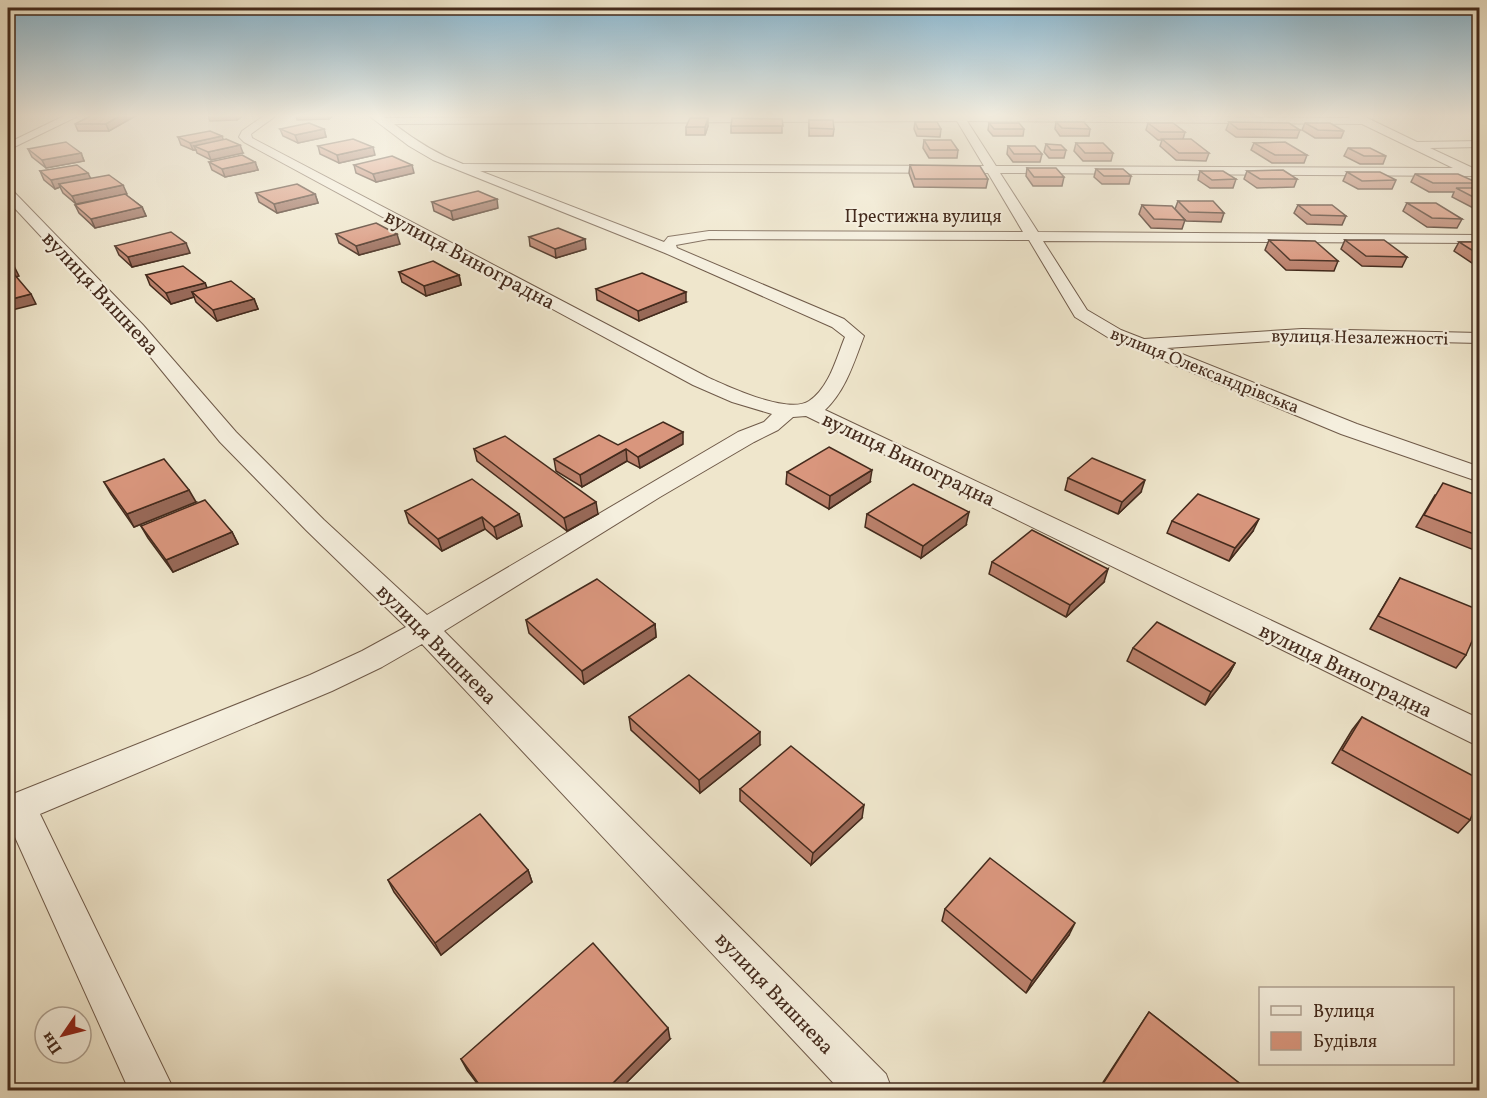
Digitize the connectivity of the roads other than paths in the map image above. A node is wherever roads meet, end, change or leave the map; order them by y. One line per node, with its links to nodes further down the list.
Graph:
1 (297, 166): 13 (street, вулиця Виноградна)
2 (988, 166): 5 (street, вулиця Олександрівська)
3 (1458, 166): 6 (street)
4 (465, 167): 5 (street); 10 (street)
5 (990, 169): 6 (street); 8 (street, вулиця Олександрівська)
6 (1475, 175)
7 (8, 194): 15 (street, вулиця Вишнева)
8 (1031, 236): 9 (street, Престижна вулиця); 10 (street, Престижна вулиця); 12 (street, вулиця Олександрівська)
9 (1479, 239)
10 (670, 250): 13 (street)
11 (1479, 338): 12 (street, вулиця Незалежності)
12 (1132, 342): 14 (street, вулиця Олександрівська)
13 (798, 410): 15 (street); 16 (street, вулиця Виноградна)
14 (1479, 475)
15 (425, 629): 17 (street); 19 (street, вулиця Вишнева)
16 (1479, 734)
17 (13, 810): 18 (street)
18 (152, 1090)
19 (870, 1090)

